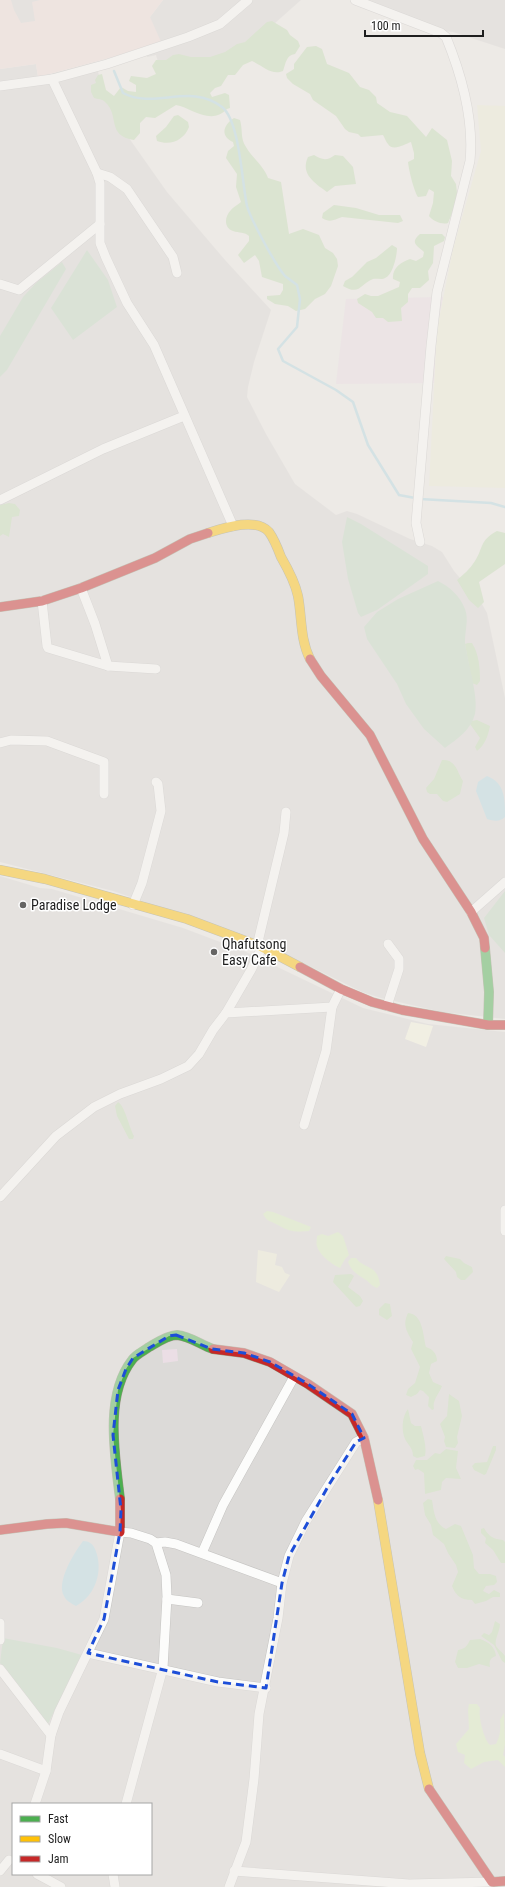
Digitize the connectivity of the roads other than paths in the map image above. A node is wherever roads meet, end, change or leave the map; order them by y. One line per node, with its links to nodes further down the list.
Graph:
1 (248, 0): 3 (street)
2 (355, 0): 12 (street)
3 (52, 79): 4 (street); 5 (street)
4 (0, 86)
5 (97, 173): 6 (street); 7 (street)
6 (100, 224): 8 (street); 9 (street)
7 (176, 274)
8 (0, 284)
9 (184, 416): 10 (street); 11 (street)
10 (0, 500)
11 (233, 526): 13 (street); 25 (street)
12 (420, 542)
13 (81, 588): 14 (street); 16 (street)
14 (42, 601): 15 (street); 16 (street)
15 (0, 607)
16 (108, 666): 17 (street)
17 (156, 669)
18 (0, 744): 20 (street)
19 (156, 782): 24 (street)
20 (104, 794)
21 (286, 812): 27 (street)
22 (0, 870): 24 (street)
23 (505, 882): 25 (street)
24 (133, 905): 27 (street)
25 (472, 912): 32 (street)
26 (388, 944): 29 (street)
27 (260, 947): 28 (street); 31 (street)
28 (341, 989): 29 (street); 30 (street)
29 (387, 1006): 32 (street)
30 (332, 1007): 31 (street); 34 (street)
31 (226, 1013): 35 (street)
32 (488, 1025): 33 (street)
33 (505, 1025)
34 (304, 1125)
35 (0, 1196)
36 (505, 1210): 37 (street)
37 (505, 1231)
38 (294, 1377): 39 (street); 41 (street); 43 (street)
39 (364, 1438): 44 (street); 64 (street)
40 (0, 1530): 41 (street)
41 (120, 1532): 42 (street); 49 (street)
42 (156, 1543): 43 (street); 45 (street)
43 (202, 1553): 44 (street)
44 (282, 1583): 52 (street)
45 (167, 1599): 46 (street); 50 (street)
46 (198, 1603)
47 (0, 1623): 48 (street)
48 (0, 1640)
49 (88, 1653): 50 (street); 53 (street)
50 (163, 1668): 52 (street); 57 (street)
51 (0, 1669): 53 (street)
52 (266, 1688): 60 (street)
53 (51, 1735): 55 (street)
54 (0, 1754): 55 (street)
55 (46, 1771): 56 (street)
56 (35, 1803)
57 (126, 1803)
58 (12, 1858): 59 (street)
59 (0, 1871)
60 (234, 1871): 64 (street); 67 (street)
61 (39, 1875): 65 (street)
62 (113, 1875): 66 (street)
63 (505, 1881): 64 (street)
64 (492, 1882)
65 (61, 1887)
66 (115, 1887)
67 (229, 1887)

